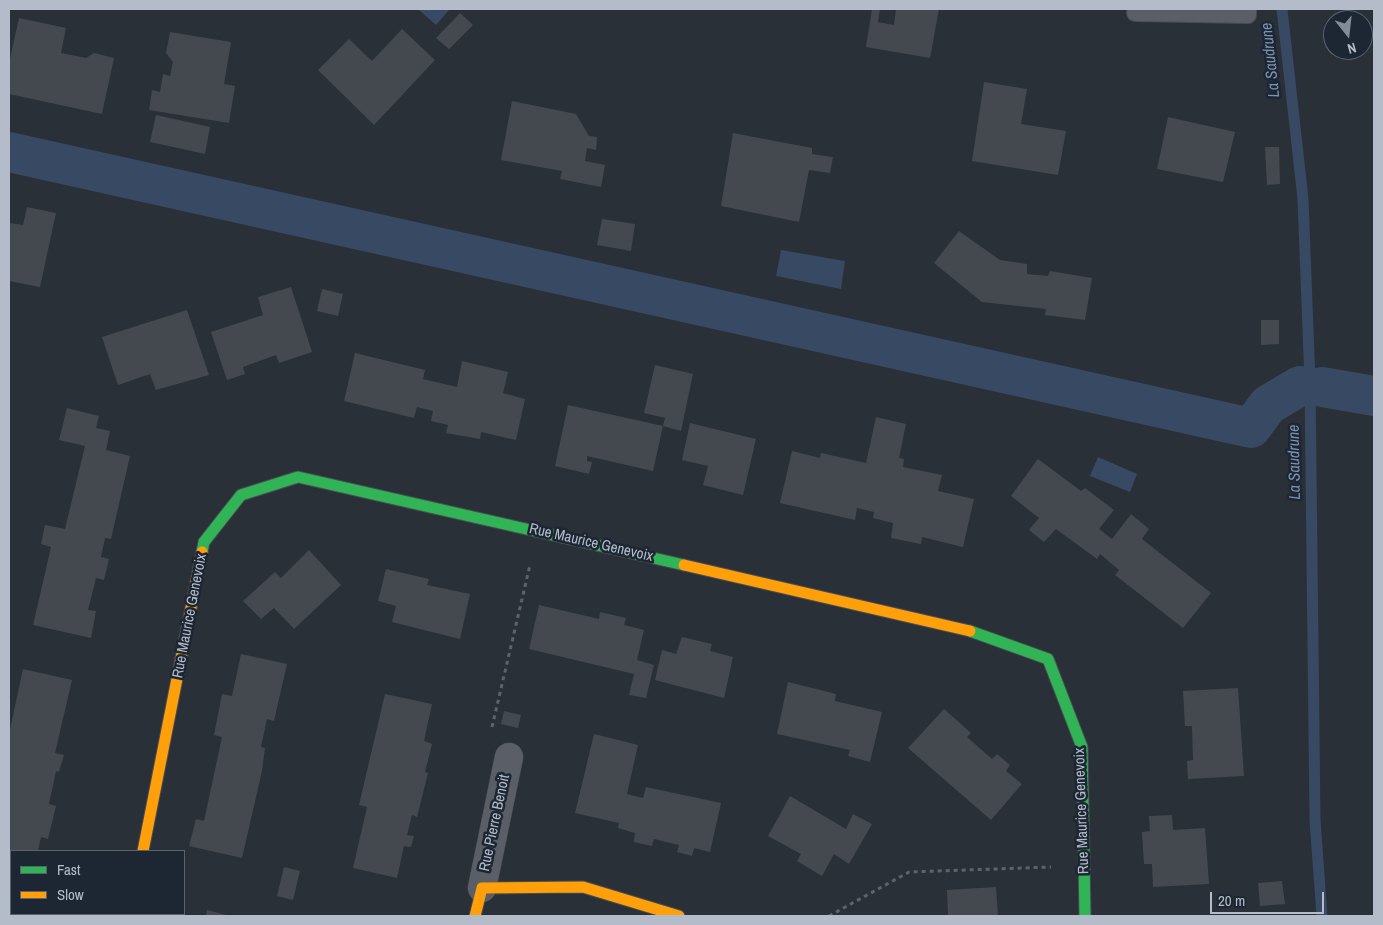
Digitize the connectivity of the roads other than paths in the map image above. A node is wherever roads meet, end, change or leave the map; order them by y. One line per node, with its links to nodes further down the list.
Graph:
1 (1248, 9): 2 (lane)
2 (1135, 13)
3 (509, 757): 5 (street, Rue Pierre Benoit)
4 (143, 850): 8 (street, Rue Maurice Genevoix)
5 (482, 888): 6 (street, Rue Pierre Benoit); 7 (street, Rue Pierre Benoit)
6 (475, 916)
7 (679, 916)
8 (1085, 916)

